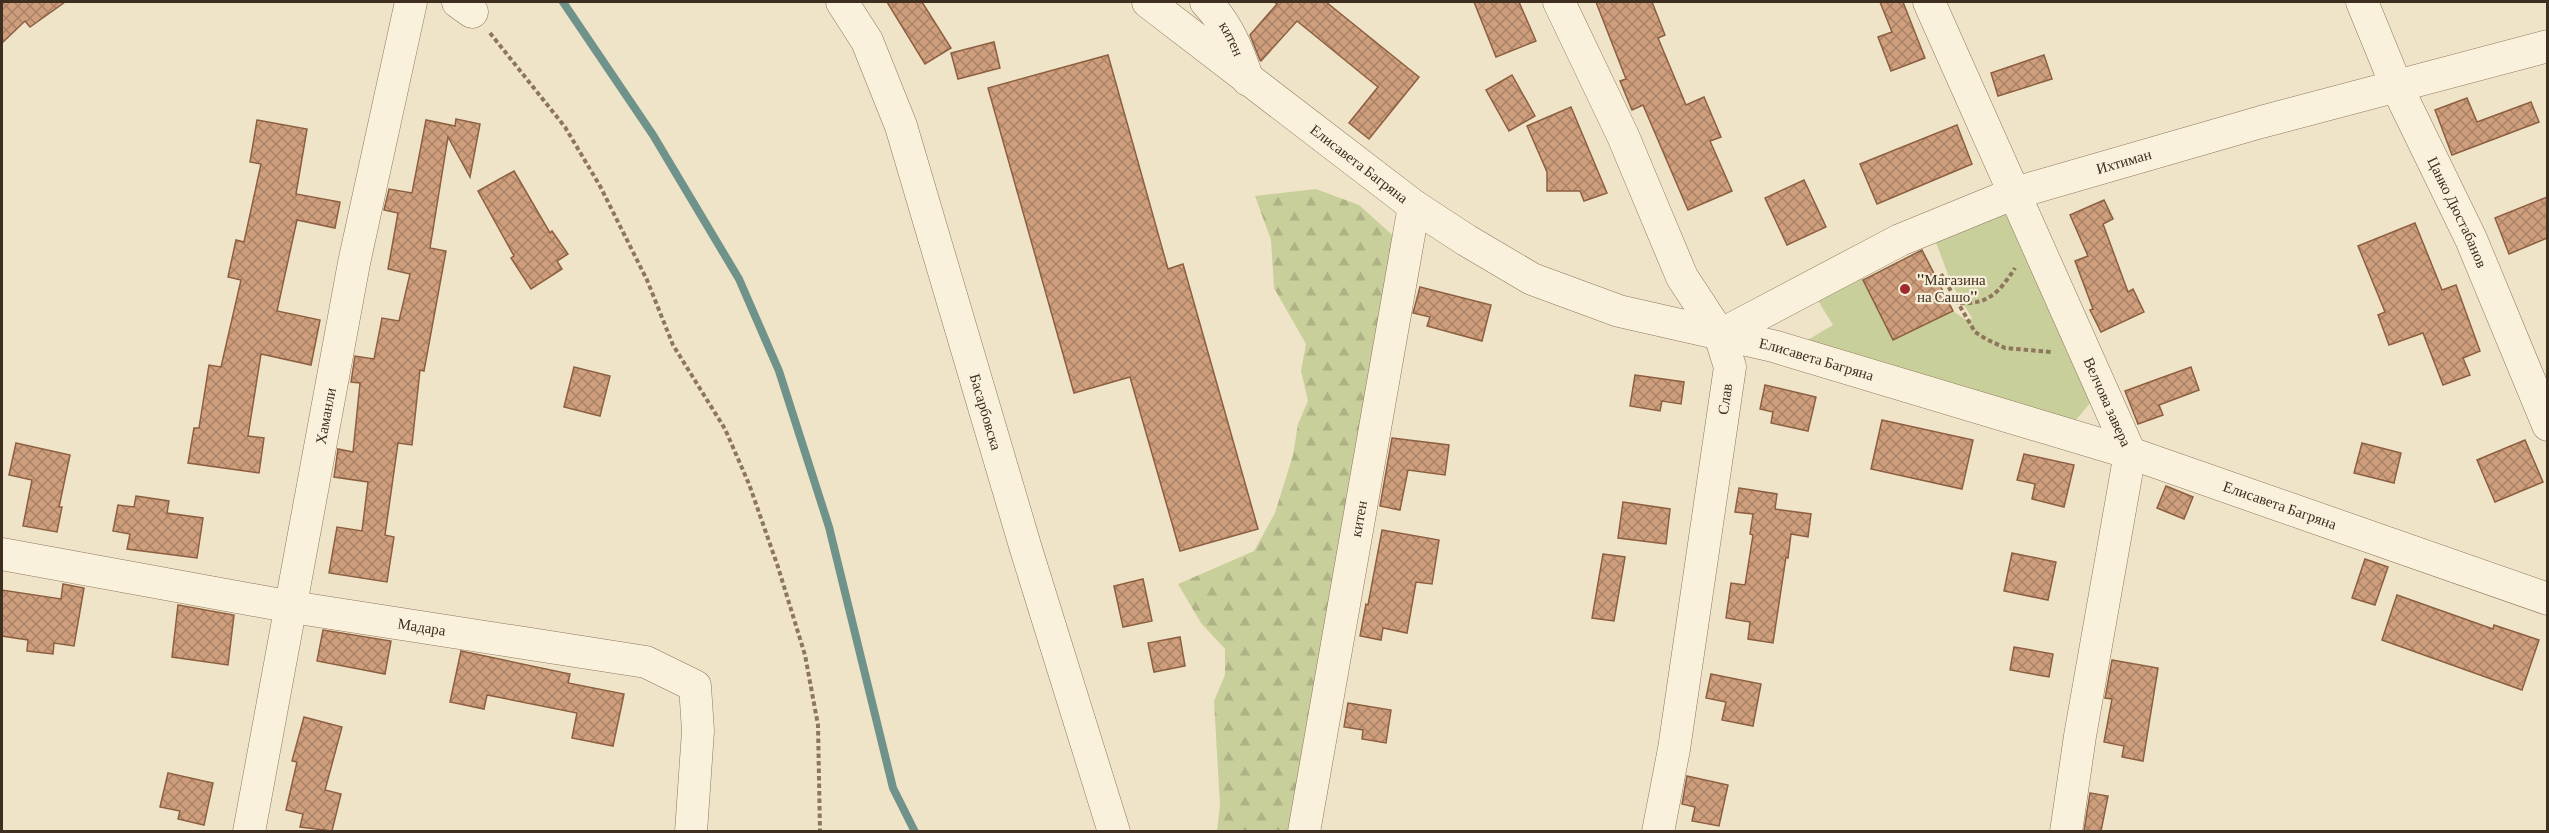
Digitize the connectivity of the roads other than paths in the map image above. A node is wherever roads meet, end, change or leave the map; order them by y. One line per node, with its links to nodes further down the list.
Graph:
1 (411, 2): 18 (street, Хаманли)
2 (842, 2): 21 (street, Басарбовска)
3 (1148, 2): 9 (street, Елисавета Багряна)
4 (1206, 2): 9 (street, китен)
5 (1559, 2): 13 (street, Слав)
6 (1929, 2): 11 (street, Велчова завера)
7 (2362, 2): 10 (street, Цанко Дюстабанов)
8 (2547, 46): 10 (street, Ихтиман)
9 (1248, 80): 12 (street, Елисавета Багряна)
10 (2396, 86): 11 (street, Ихтиман); 14 (street, Цанко Дюстабанов)
11 (2015, 193): 13 (street, Ихтиман); 15 (street, Велчова завера)
12 (1414, 206): 13 (street, Елисавета Багряна); 22 (street, китен)
13 (1720, 335): 15 (street, Елисавета Багряна); 23 (street, Слав)
14 (2547, 425)
15 (2130, 453): 17 (street, Елисавета Багряна); 24 (street, Велчова завера)
16 (2, 554): 18 (street, Мадара)
17 (2547, 599)
18 (292, 607): 19 (street, Хаманли); 20 (street, Мадара)
19 (249, 831)
20 (691, 831)
21 (1114, 831)
22 (1304, 831)
23 (1658, 831)
24 (2066, 831)

